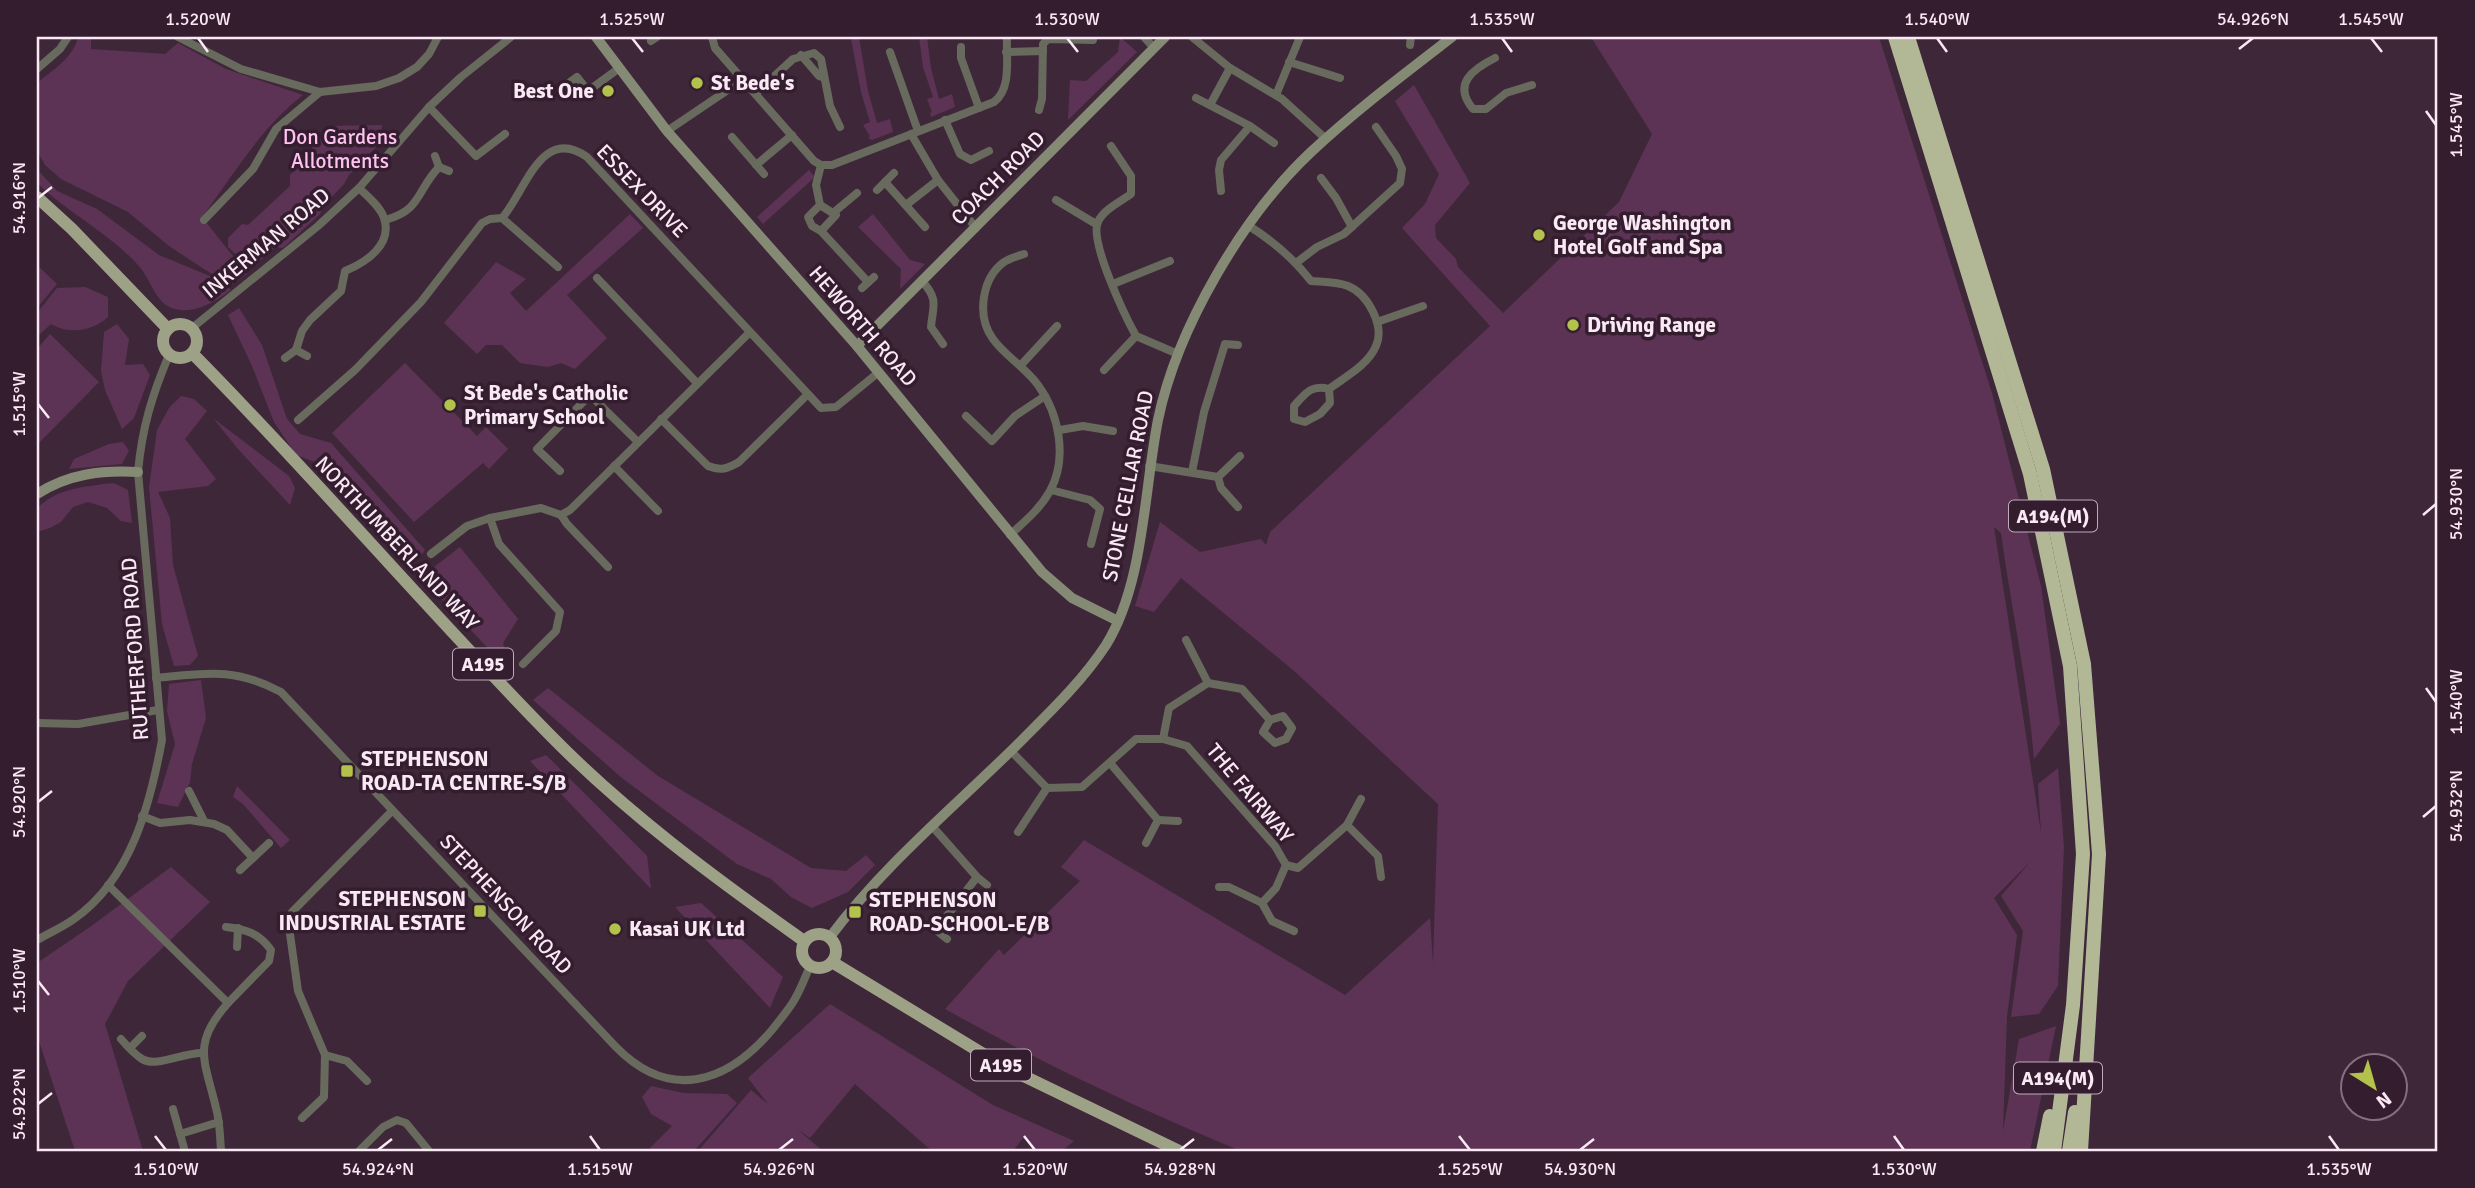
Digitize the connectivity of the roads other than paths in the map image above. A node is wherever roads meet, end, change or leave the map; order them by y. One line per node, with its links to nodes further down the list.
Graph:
1 (68, 37): 24 (street)
2 (178, 37): 33 (street)
3 (438, 37): 33 (street)
4 (511, 37): 39 (street, INKERMAN ROAD)
5 (596, 37): 28 (street, HEWORTH ROAD)
6 (712, 37): 31 (street)
7 (1007, 37): 20 (street)
8 (1144, 37): 17 (street)
9 (1165, 37): 17 (street, COACH ROAD)
10 (1192, 37): 26 (street)
11 (1300, 37): 25 (street)
12 (1452, 37): 50 (street, STONE CELLAR ROAD)
13 (1895, 37): 183 (highway, A194(M))
14 (1908, 37): 184 (highway, A194(M))
15 (1093, 40): 19 (street)
16 (961, 47): 40 (street)
17 (1154, 48): 81 (street, COACH ROAD)
18 (890, 49): 47 (street)
19 (1042, 51): 20 (street); 41 (street)
20 (1006, 52): 40 (street)
21 (37, 54): 24 (street)
22 (801, 55): 29 (street); 29 (street); 34 (street)
23 (1495, 58): 32 (street)
24 (45, 62): 27 (street)
25 (1289, 62): 30 (street); 35 (street)
26 (1230, 68): 35 (street); 38 (street)
27 (37, 69)
28 (618, 69): 36 (street); 46 (street, HEWORTH ROAD)
29 (823, 76): 44 (street)
30 (1340, 78)
31 (744, 79): 34 (street); 46 (street)
32 (1532, 85)
33 (320, 92): 75 (street)
34 (756, 93): 49 (street)
35 (1276, 95): 50 (street)
36 (569, 96)
37 (1196, 98): 38 (street)
38 (1210, 105): 43 (street)
39 (429, 107): 48 (street); 65 (street, INKERMAN ROAD)
40 (979, 108): 42 (street)
41 (1039, 110)
42 (945, 120): 47 (street); 54 (street)
43 (1250, 126): 52 (street); 67 (street)
44 (840, 127)
45 (1376, 127): 80 (street)
46 (667, 131): 102 (street, HEWORTH ROAD)
47 (915, 133): 57 (street); 63 (street)
48 (505, 134)
49 (792, 135): 56 (street); 57 (street)
50 (1326, 139): 78 (street, STONE CELLAR ROAD)
51 (733, 143): 56 (street)
52 (1274, 143)
53 (1111, 146): 77 (street)
54 (989, 151)
55 (435, 156): 58 (street)
56 (756, 165): 61 (street)
57 (821, 165): 71 (street)
58 (439, 167): 59 (street); 76 (street)
59 (449, 171)
60 (894, 173): 64 (street)
61 (764, 174)
62 (1321, 178): 80 (street)
63 (938, 180): 72 (street); 81 (street)
64 (885, 182): 66 (street); 72 (street)
65 (359, 188): 76 (street); 96 (street, INKERMAN ROAD)
66 (877, 190)
67 (1221, 191)
68 (857, 193): 73 (street)
69 (37, 197): 97 (main road)
70 (1056, 200): 77 (street)
71 (820, 205): 73 (street); 82 (street)
72 (906, 205): 79 (street)
73 (833, 213): 82 (street)
74 (502, 218): 86 (street); 98 (street, ESSEX DRIVE); 118 (street, ESSEX DRIVE)
75 (204, 220)
76 (385, 220): 88 (street)
77 (1096, 224): 92 (street)
78 (1249, 226): 85 (street); 105 (street, STONE CELLAR ROAD)
79 (925, 227)
80 (1352, 227): 85 (street)
81 (976, 228): 91 (street, COACH ROAD)
82 (821, 231): 90 (street)
83 (1024, 254): 109 (street)
84 (1170, 261): 92 (street)
85 (1296, 263): 94 (street)
86 (558, 267)
87 (334, 271): 88 (street)
88 (345, 271): 103 (street)
89 (597, 278): 112 (street)
90 (868, 282)
91 (922, 282): 100 (street); 102 (street, COACH ROAD)
92 (1113, 284): 99 (street)
93 (1423, 306): 94 (street)
94 (1377, 322): 113 (street)
95 (1057, 326): 109 (street)
96 (192, 328): 97 (main road); 104 (main road)
97 (168, 329): 106 (main road)
98 (749, 333): 112 (street); 114 (street, ESSEX DRIVE)
99 (1136, 336): 105 (street); 110 (street)
100 (943, 344)
101 (1238, 345): 127 (street)
102 (857, 346): 111 (street, HEWORTH ROAD)
103 (296, 350): 107 (street); 108 (street)
104 (192, 354): 106 (main road); 178 (main road, NORTHUMBERLAND WAY / A195)
105 (1178, 354): 124 (street, STONE CELLAR ROAD)
106 (169, 355): 126 (street, RUTHERFORD ROAD)
107 (307, 356)
108 (285, 358)
109 (1021, 365): 115 (street)
110 (1104, 370)
111 (879, 372): 114 (street, ESSEX DRIVE); 135 (street, HEWORTH ROAD)
112 (697, 383): 117 (street)
113 (1329, 390): 113 (street)
114 (808, 394): 117 (street)
115 (1045, 396): 116 (street); 119 (street)
116 (966, 416)
117 (661, 419): 121 (street)
118 (298, 420)
119 (1060, 430): 120 (street); 129 (street)
120 (1113, 431)
121 (638, 442): 123 (street); 125 (street)
122 (1240, 456): 128 (street)
123 (614, 466): 132 (street); 133 (street)
124 (1149, 466): 127 (street); 139 (street, STONE CELLAR ROAD)
125 (559, 471)
126 (138, 472): 130 (street); 142 (street, RUTHERFORD ROAD)
127 (1192, 472): 128 (street)
128 (1218, 477): 131 (street)
129 (1051, 490): 135 (street); 136 (street)
130 (37, 494)
131 (1238, 507)
132 (658, 511)
133 (561, 514): 134 (street); 138 (street)
134 (490, 518): 137 (street); 141 (street)
135 (1010, 535): 139 (street, HEWORTH ROAD)
136 (1091, 544)
137 (431, 554)
138 (608, 567)
139 (1118, 621): 148 (street, STONE CELLAR ROAD)
140 (1185, 640): 143 (street)
141 (523, 664)
142 (156, 678): 144 (street, RUTHERFORD ROAD); 153 (street, STEPHENSON ROAD)
143 (1208, 683): 145 (street); 147 (street)
144 (158, 710): 146 (street); 154 (street, RUTHERFORD ROAD)
145 (1270, 720)
146 (37, 723)
147 (1163, 739): 149 (street); 164 (street, THE FAIRWAY)
148 (1011, 751): 150 (street); 159 (street, STONE CELLAR ROAD)
149 (1110, 763): 150 (street); 155 (street)
150 (1047, 788): 160 (street)
151 (189, 791): 156 (street)
152 (1361, 799): 158 (street)
153 (392, 811): 181 (street, STEPHENSON ROAD); 189 (street)
154 (142, 816): 156 (street); 169 (street, RUTHERFORD ROAD)
155 (1158, 820): 157 (street); 162 (street)
156 (204, 821): 163 (street)
157 (1178, 821)
158 (1348, 825): 164 (street); 167 (street)
159 (932, 826): 166 (street); 175 (street, STONE CELLAR ROAD)
160 (1018, 832)
161 (269, 843): 163 (street)
162 (1146, 843)
163 (253, 858): 165 (street)
164 (1286, 865): 171 (street)
165 (240, 870)
166 (977, 877): 168 (street); 176 (street)
167 (1381, 877)
168 (987, 885)
169 (108, 886): 177 (street, RUTHERFORD ROAD); 182 (street)
170 (1219, 887): 171 (street)
171 (1262, 903): 174 (street)
172 (226, 927): 173 (street)
173 (238, 929): 179 (street); 182 (street)
174 (1294, 931)
175 (830, 937): 178 (main road); 180 (main road)
176 (947, 939)
177 (37, 940)
178 (804, 941): 181 (main road)
179 (237, 947)
180 (832, 962): 181 (main road); 199 (main road, A195)
181 (810, 966)
182 (228, 1003): 188 (street)
183 (2073, 1005): 200 (highway, A194(M)); 201 (highway, A194(M))
184 (2088, 1014): 202 (highway, A194(M)); 203 (highway, A194(M))
185 (142, 1036): 187 (street)
186 (121, 1039): 187 (street)
187 (130, 1048): 188 (street)
188 (203, 1054): 193 (street)
189 (326, 1055): 190 (street); 192 (street)
190 (367, 1081)
191 (173, 1109): 194 (street)
192 (302, 1118)
193 (219, 1122): 194 (street); 196 (street)
194 (180, 1134): 195 (street)
195 (184, 1148)
196 (220, 1151)
197 (359, 1151): 198 (street)
198 (429, 1151)
199 (1179, 1151)
200 (2043, 1151)
201 (2054, 1151)
202 (2069, 1151)
203 (2081, 1151)

